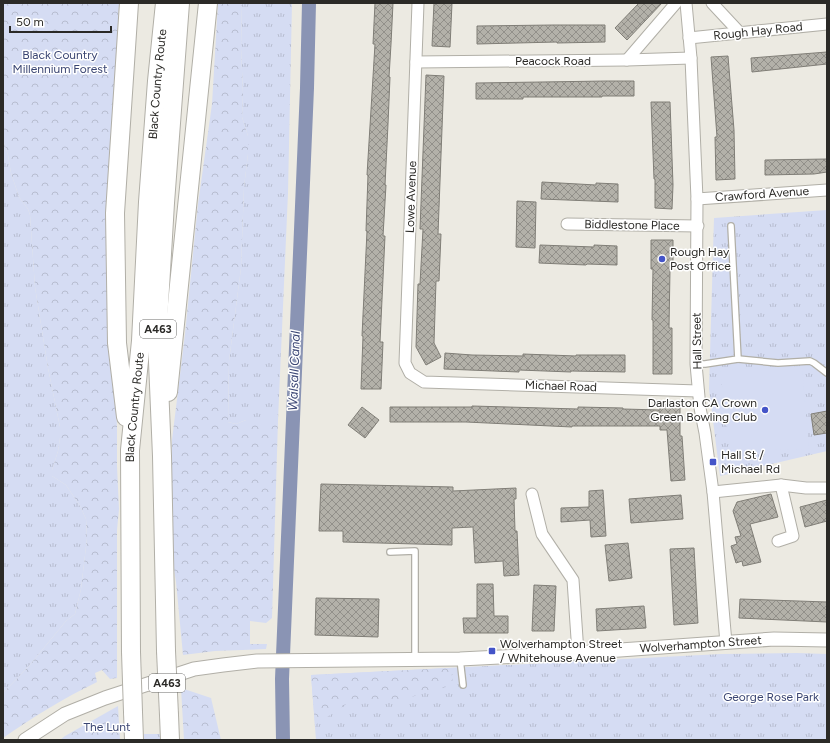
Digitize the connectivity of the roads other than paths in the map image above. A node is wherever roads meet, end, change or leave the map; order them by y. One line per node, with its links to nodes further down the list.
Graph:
1 (165, 3): 25 (highway, Black Country Route / A463)
2 (180, 3): 26 (highway, Black Country Route / A463)
3 (208, 3): 26 (highway)
4 (418, 3): 14 (street, Lowe Avenue)
5 (676, 3): 13 (street)
6 (686, 3): 11 (street, Hall Street)
7 (712, 3): 10 (street)
8 (128, 7): 25 (highway)
9 (827, 24): 10 (street, Rough Hay Road)
10 (740, 33): 11 (street, Rough Hay Road)
11 (689, 38): 12 (street, Hall Street)
12 (691, 58): 13 (street, Peacock Road); 16 (street, Hall Street)
13 (627, 60): 14 (street, Peacock Road)
14 (416, 62): 23 (street, Lowe Avenue)
15 (827, 190): 16 (street, Crawford Avenue)
16 (697, 198): 18 (street, Hall Street)
17 (567, 224): 18 (street, Biddlestone Place)
18 (698, 226): 21 (street, Hall Street)
19 (731, 226): 20 (lane)
20 (738, 360): 21 (lane); 22 (lane)
21 (696, 364): 24 (street, Hall Street)
22 (827, 373)
23 (424, 382): 24 (street, Michael Road)
24 (698, 391): 29 (street, Hall Street)
25 (130, 450): 40 (highway, Black Country Route / A463, bridge)
26 (162, 456): 41 (highway, Black Country Route / A463, bridge)
27 (781, 485): 28 (street); 29 (street); 31 (street)
28 (827, 488)
29 (713, 492): 34 (street, Hall Street)
30 (532, 494): 35 (street)
31 (778, 541)
32 (390, 552): 37 (lane)
33 (827, 640): 34 (street, Wolverhampton Street)
34 (726, 642): 35 (street, Wolverhampton Street)
35 (578, 653): 36 (street, Wolverhampton Street)
36 (460, 659): 37 (street, Wolverhampton Street); 38 (lane)
37 (415, 660): 39 (street, Wolverhampton Street)
38 (463, 685)
39 (26, 740)
40 (134, 740)
41 (170, 740)

